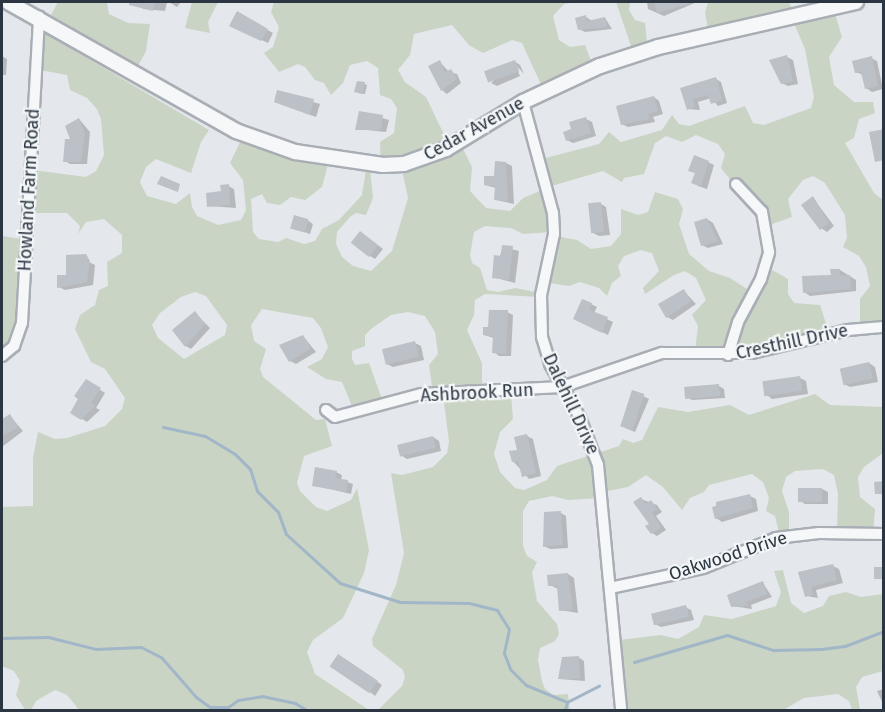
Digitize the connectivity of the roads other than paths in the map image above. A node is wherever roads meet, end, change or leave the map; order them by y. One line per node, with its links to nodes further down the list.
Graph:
1 (8, 2): 3 (street, Cedar Avenue)
2 (856, 2): 4 (street, Cedar Avenue)
3 (39, 16): 4 (street, Cedar Avenue); 8 (street, Howland Farm Road)
4 (523, 102): 9 (street, Dalehill Drive)
5 (736, 184): 7 (street)
6 (884, 327): 7 (street, Cresthill Drive)
7 (728, 355): 9 (street, Cresthill Drive)
8 (2, 357)
9 (562, 387): 10 (street, Ashbrook Run); 12 (street, Dalehill Drive)
10 (326, 410)
11 (884, 534): 12 (street, Oakwood Drive)
12 (610, 588): 13 (street, Dalehill Drive)
13 (621, 711)

